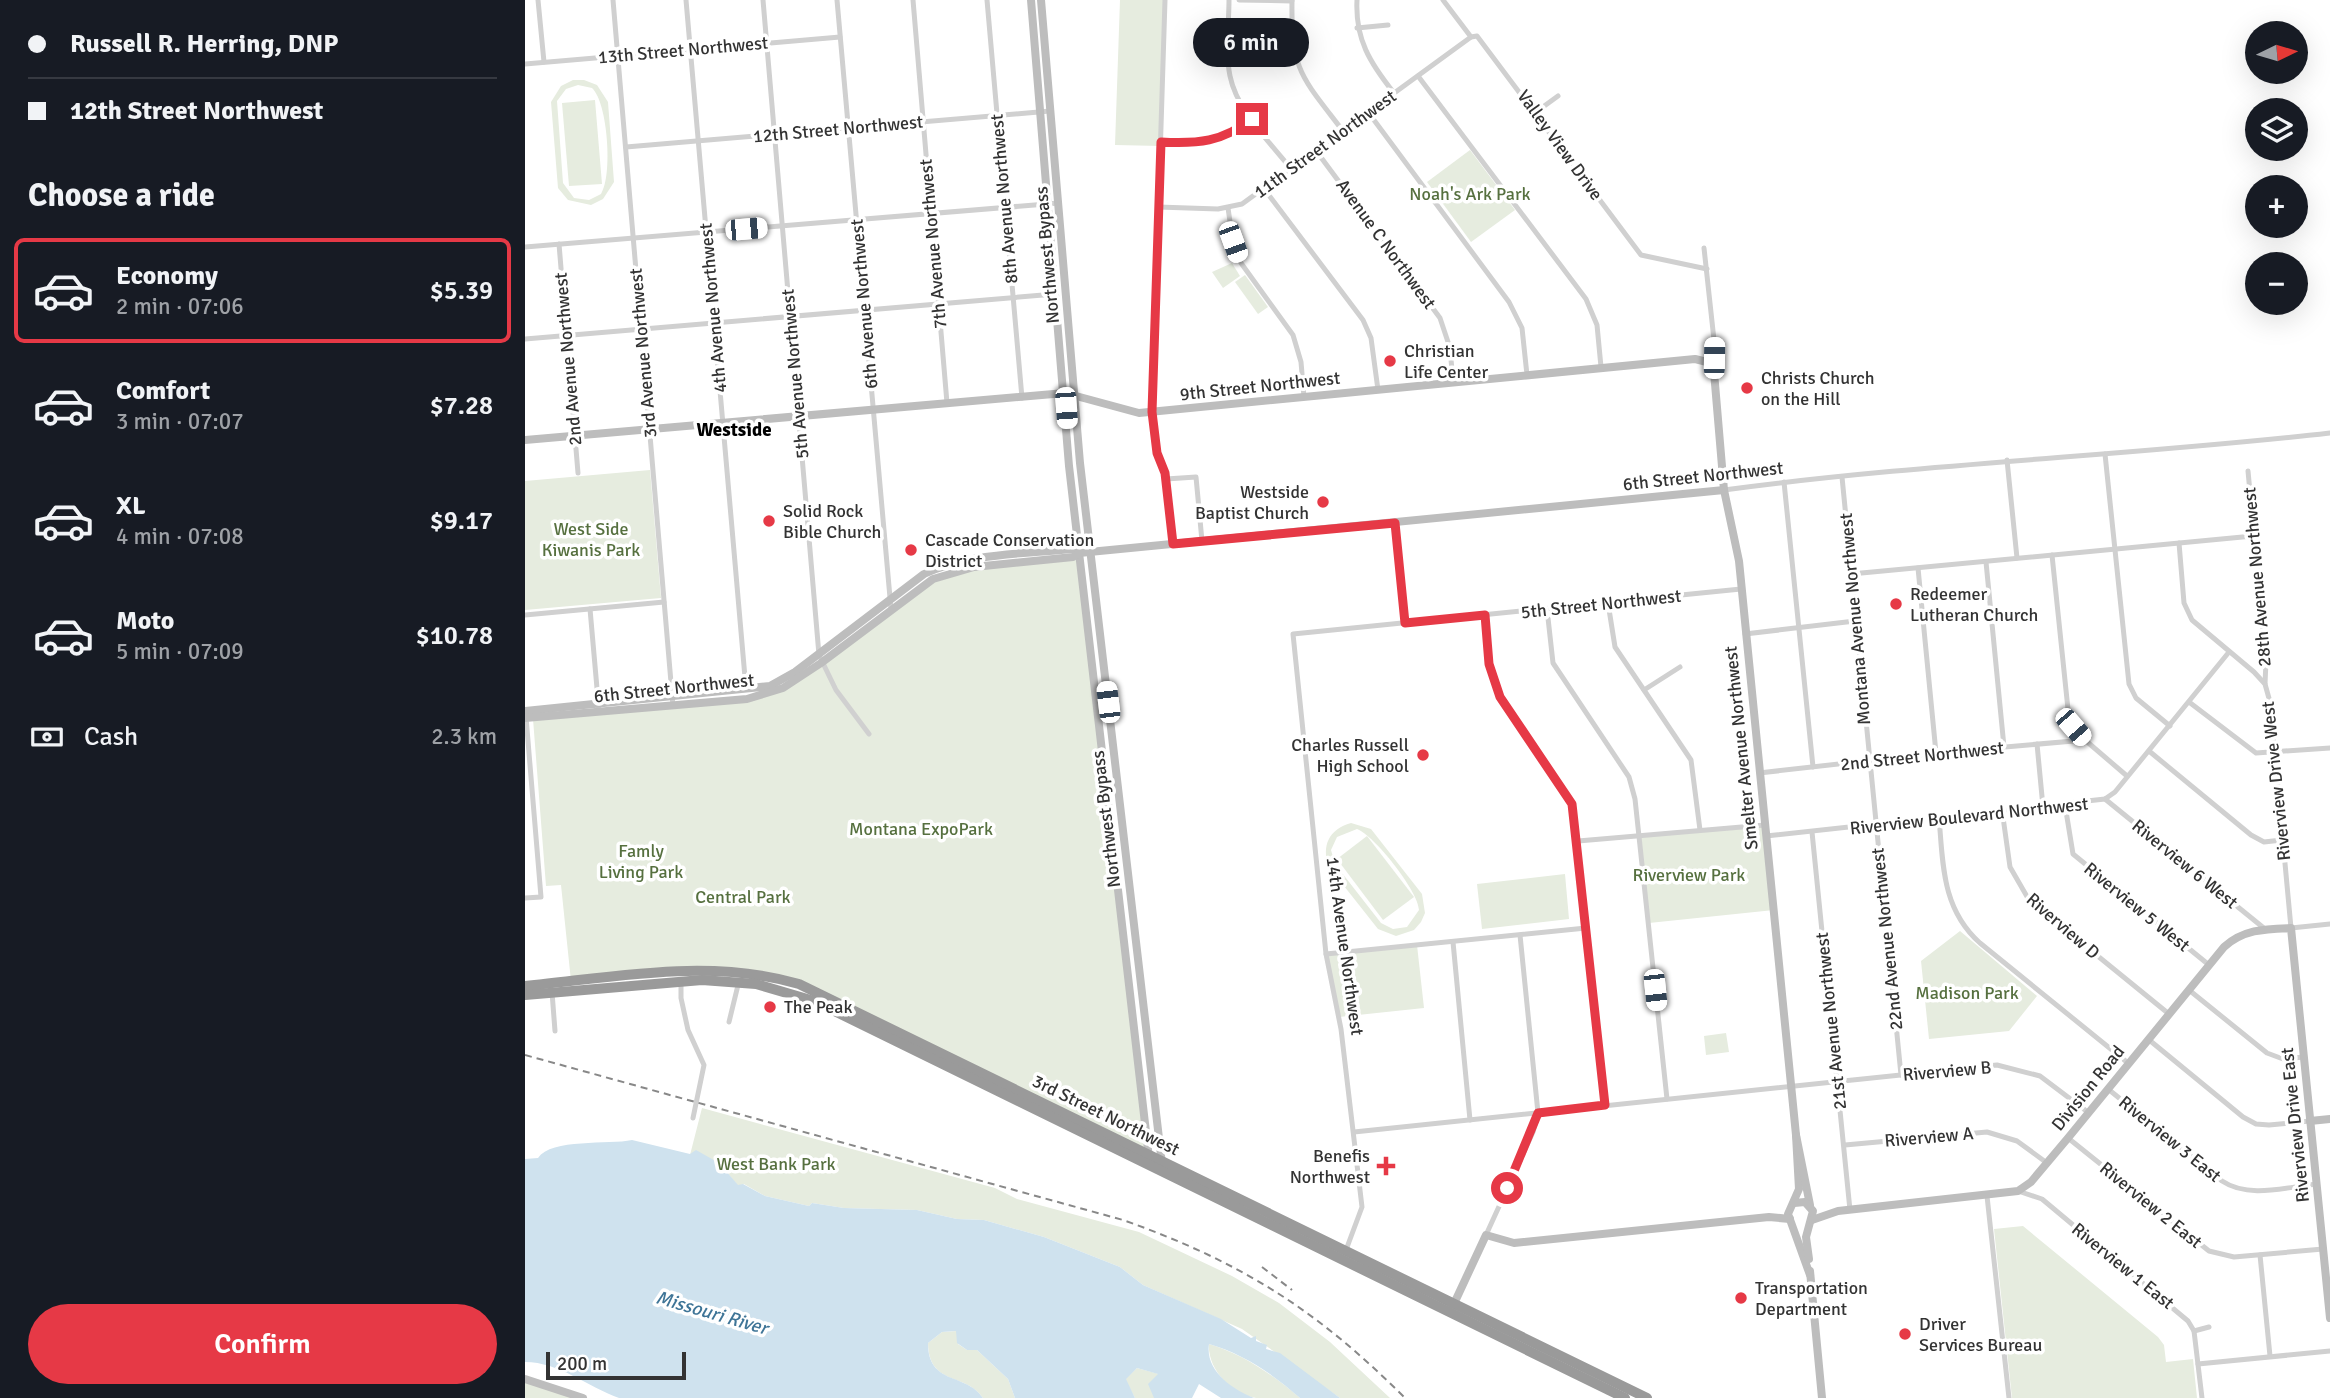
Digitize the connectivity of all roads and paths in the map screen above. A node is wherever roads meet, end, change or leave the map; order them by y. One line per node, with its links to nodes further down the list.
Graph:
1 (538, 0): 23 (street)
2 (613, 0): 22 (street, 3rd Avenue Northwest)
3 (686, 0): 21 (street, 4th Avenue Northwest)
4 (762, 0): 20 (street, 5th Avenue Northwest)
5 (837, 0): 18 (street, 6th Avenue Northwest)
6 (913, 0): 33 (street, 7th Avenue Northwest)
7 (987, 0): 31 (street, 8th Avenue Northwest)
8 (1031, 0): 28 (street, Northwest Bypass)
9 (1041, 0): 28 (street, Northwest Bypass)
10 (1165, 0): 38 (street)
11 (1229, 0): 32 (street)
12 (1239, 0): 15 (street)
13 (1356, 0): 17 (street)
14 (1443, 0): 19 (street, Valley View Drive)
15 (1292, 1): 35 (street)
16 (1388, 25): 17 (street)
17 (1357, 28): 26 (street)
18 (840, 37): 20 (street, 13th Street Northwest); 34 (street, 6th Avenue Northwest)
19 (1474, 37): 25 (street, 11th Street Northwest); 30 (street, Valley View Drive)
20 (767, 43): 21 (street, 13th Street Northwest); 36 (street, 5th Avenue Northwest)
21 (691, 50): 22 (street, 13th Street Northwest); 37 (street, 4th Avenue Northwest)
22 (618, 56): 23 (street, 13th Street Northwest); 39 (street, 3rd Avenue Northwest)
23 (544, 62): 24 (street, 13th Street Northwest)
24 (525, 64)
25 (1418, 76): 26 (street, 11th Street Northwest); 67 (street)
26 (1394, 93): 29 (street, 11th Street Northwest)
27 (1557, 96): 30 (street)
28 (1046, 111): 31 (street, 12th Street Northwest); 43 (street, Northwest Bypass); 44 (street, Northwest Bypass)
29 (1368, 112): 35 (street, 11th Street Northwest); 69 (street)
30 (1536, 112): 56 (street, Valley View Drive)
31 (997, 115): 33 (street, 12th Street Northwest); 45 (street, 8th Avenue Northwest)
32 (1252, 119): 38 (street); 41 (street)
33 (923, 121): 34 (street, 12th Street Northwest); 48 (street, 7th Avenue Northwest)
34 (848, 127): 36 (street, 12th Street Northwest); 49 (street, 6th Avenue Northwest)
35 (1343, 131): 40 (street, 11th Street Northwest)
36 (774, 134): 37 (street, 12th Street Northwest); 50 (street, 5th Avenue Northwest)
37 (699, 141): 39 (street, 12th Street Northwest); 51 (street, 4th Avenue Northwest)
38 (1161, 142): 46 (street)
39 (626, 147): 52 (street, 3rd Avenue Northwest)
40 (1317, 152): 41 (street, 11th Street Northwest); 70 (street, Avenue C Northwest)
41 (1292, 170): 42 (street, 11th Street Northwest)
42 (1265, 190): 47 (street, 11th Street Northwest); 71 (street)
43 (1059, 203): 44 (street); 57 (street, Northwest Bypass)
44 (1048, 204): 45 (street); 58 (street, Northwest Bypass)
45 (1005, 207): 48 (street); 59 (street, 8th Avenue Northwest)
46 (1158, 207): 47 (street, 11th Street Northwest); 78 (street)
47 (1228, 208): 74 (street)
48 (931, 213): 49 (street); 60 (street, 7th Avenue Northwest)
49 (856, 219): 50 (street); 61 (street, 6th Avenue Northwest)
50 (782, 226): 51 (street); 62 (street, 5th Avenue Northwest)
51 (707, 232): 52 (street); 63 (street, 4th Avenue Northwest)
52 (633, 238): 53 (street); 64 (street, 3rd Avenue Northwest)
53 (558, 244): 54 (street); 65 (street, 2nd Avenue Northwest)
54 (525, 247)
55 (1705, 248): 56 (street)
56 (1707, 269): 68 (street)
57 (1066, 293): 58 (street); 73 (street, Northwest Bypass)
58 (1055, 294): 59 (street); 72 (street, Northwest Bypass)
59 (1012, 297): 60 (street); 75 (street, 8th Avenue Northwest)
60 (938, 304): 61 (street); 76 (street, 7th Avenue Northwest)
61 (864, 310): 62 (street); 77 (street, 6th Avenue Northwest)
62 (790, 316): 63 (street); 79 (street, 5th Avenue Northwest)
63 (715, 323): 64 (street); 80 (street, 4th Avenue Northwest)
64 (641, 329): 65 (street); 81 (street, 3rd Avenue Northwest)
65 (566, 336): 66 (street); 83 (street, 2nd Avenue Northwest)
66 (525, 339)
67 (1601, 367): 68 (street, 9th Street Northwest); 69 (street, 9th Street Northwest)
68 (1714, 372): 92 (street, Smelter Avenue Northwest)
69 (1527, 375): 70 (street, 9th Street Northwest)
70 (1453, 382): 71 (street, 9th Street Northwest)
71 (1378, 390): 74 (street, 9th Street Northwest)
72 (1065, 393): 73 (street, 9th Street Northwest); 75 (street, 9th Street Northwest); 100 (street, Northwest Bypass)
73 (1075, 394): 78 (street, 9th Street Northwest); 99 (street, Northwest Bypass)
74 (1304, 397): 78 (street, 9th Street Northwest)
75 (1021, 398): 76 (street, 9th Street Northwest)
76 (947, 404): 77 (street, 9th Street Northwest)
77 (873, 410): 79 (street, 9th Street Northwest); 109 (street, 6th Avenue Northwest)
78 (1152, 412): 90 (street)
79 (798, 416): 80 (street, 9th Street Northwest); 120 (street, 5th Avenue Northwest)
80 (723, 423): 81 (street, 9th Street Northwest); 124 (street, 4th Avenue Northwest)
81 (650, 429): 83 (street, 9th Street Northwest); 107 (street, 3rd Avenue Northwest)
82 (2330, 433): 85 (street, 6th Street Northwest)
83 (574, 435): 84 (street, 9th Street Northwest); 88 (street, 2nd Avenue Northwest)
84 (525, 440)
85 (2105, 454): 86 (street, 6th Street Northwest); 98 (street)
86 (2007, 460): 89 (street, 6th Street Northwest); 102 (street)
87 (2248, 471): 94 (street, 28th Avenue Northwest)
88 (578, 473)
89 (1842, 477): 91 (street, 6th Street Northwest); 105 (street, Montana Avenue Northwest)
90 (1166, 480): 95 (street); 97 (street)
91 (1784, 482): 92 (street, 6th Street Northwest); 116 (street)
92 (1724, 491): 93 (street, 6th Street Northwest); 106 (street, Smelter Avenue Northwest)
93 (1395, 523): 95 (street, 6th Street Northwest); 115 (street)
94 (2253, 536): 96 (street); 122 (street, 28th Avenue Northwest)
95 (1202, 541): 97 (street, 6th Street Northwest)
96 (2179, 543): 98 (street); 119 (street, Riverview Drive West)
97 (1173, 544): 99 (street, 6th Street Northwest)
98 (2115, 549): 101 (street); 130 (street)
99 (1090, 552): 100 (street, 6th Street Northwest); 196 (street, Northwest Bypass)
100 (1079, 553): 109 (street, 6th Street Northwest); 195 (street, Northwest Bypass)
101 (2052, 555): 102 (street); 132 (street)
102 (2017, 558): 103 (street)
103 (1986, 562): 104 (street); 134 (street)
104 (1918, 568): 105 (street); 137 (street)
105 (1851, 574): 114 (street, Montana Avenue Northwest)
106 (1741, 589): 108 (street, 5th Street Northwest); 118 (street, Smelter Avenue Northwest)
107 (664, 602): 110 (street); 125 (street, 3rd Avenue Northwest)
108 (1608, 603): 111 (street, 5th Street Northwest); 123 (street)
109 (890, 605): 120 (street, 6th Street Northwest)
110 (590, 609): 112 (street); 127 (street)
111 (1547, 609): 113 (street, 5th Street Northwest); 154 (street)
112 (525, 615)
113 (1485, 615): 115 (street, 5th Street Northwest); 157 (street)
114 (1856, 621): 116 (street); 139 (street, Montana Avenue Northwest)
115 (1405, 623): 117 (street, 5th Street Northwest)
116 (1799, 627): 118 (street); 140 (street)
117 (1293, 634): 165 (street, 14th Avenue Northwest)
118 (1745, 634): 141 (street, Smelter Avenue Northwest)
119 (2229, 652): 122 (street, Riverview Drive West); 126 (street, Riverview Boulevard Northwest)
120 (820, 659): 124 (street, 6th Street Northwest); 131 (street, 5th Avenue Northwest)
121 (1681, 667): 123 (street)
122 (2265, 684): 138 (street, Riverview Drive West)
123 (1644, 690): 152 (street)
124 (747, 694): 125 (street, 6th Street Northwest)
125 (672, 701): 127 (street, 6th Street Northwest)
126 (2189, 702): 130 (street, Riverview Boulevard Northwest); 138 (street)
127 (599, 707): 128 (street, 6th Street Northwest); 129 (street, 6th Street Northwest)
128 (525, 710): 129 (street)
129 (525, 718): 145 (street)
130 (2170, 726): 136 (street, Riverview Boulevard Northwest)
131 (869, 734)
132 (2085, 740): 133 (street, 2nd Street Northwest); 142 (street)
133 (2037, 744): 134 (street, 2nd Street Northwest); 147 (street)
134 (2004, 747): 137 (street, 2nd Street Northwest)
135 (2330, 748): 138 (street)
136 (2149, 751): 142 (street, Riverview Boulevard Northwest); 156 (street)
137 (1936, 753): 139 (street, 2nd Street Northwest)
138 (2274, 754): 156 (street, Riverview Drive West)
139 (1869, 760): 140 (street, 2nd Street Northwest); 151 (street, 22nd Avenue Northwest)
140 (1813, 767): 141 (street, 2nd Street Northwest)
141 (1759, 773): 150 (street, Smelter Avenue Northwest)
142 (2127, 776): 143 (street, Riverview Boulevard Northwest)
143 (2105, 799): 144 (street, Riverview Boulevard Northwest); 162 (street, Riverview 6 West)
144 (2065, 805): 147 (street, Riverview Boulevard Northwest); 166 (street, Riverview 5 West)
145 (533, 806): 146 (street); 158 (street)
146 (525, 807)
147 (2043, 807): 148 (street, Riverview Boulevard Northwest)
148 (2002, 810): 149 (street, Riverview Boulevard Northwest); 173 (street, Riverview D)
149 (1939, 817): 151 (street, Riverview Boulevard Northwest); 178 (street)
150 (1765, 825): 152 (street); 155 (street, Smelter Avenue Northwest)
151 (1875, 827): 153 (street, Riverview Boulevard Northwest); 179 (street, 22nd Avenue Northwest)
152 (1700, 830): 154 (street)
153 (1812, 832): 155 (street, Riverview Boulevard Northwest); 180 (street, 21st Avenue Northwest)
154 (1640, 835): 157 (street); 183 (street)
155 (1766, 836): 181 (street, Smelter Avenue Northwest)
156 (2283, 840): 161 (street, Riverview Drive West)
157 (1578, 841): 160 (street)
158 (525, 898)
159 (2330, 924): 161 (street, Division Road)
160 (1586, 928): 163 (street); 184 (street)
161 (2291, 928): 162 (street, Division Road); 177 (street, Riverview Drive East)
162 (2265, 929): 166 (street, Division Road)
163 (1520, 935): 164 (street); 185 (street)
164 (1453, 942): 165 (street); 189 (street)
165 (1326, 954): 191 (street, 14th Avenue Northwest)
166 (2209, 965): 171 (street, Division Road)
167 (682, 976): 168 (highway, 3rd Street Northwest); 170 (highway, 3rd Street Northwest); 187 (street)
168 (740, 976): 174 (street); 195 (highway, 3rd Street Northwest); 198 (highway, 3rd Street Northwest)
169 (525, 986): 170 (highway, 3rd Street Northwest)
170 (552, 988): 172 (highway, 3rd Street Northwest); 175 (street)
171 (2189, 990): 173 (street, Division Road); 177 (street)
172 (525, 995)
173 (2169, 1014): 176 (street, Division Road)
174 (729, 1022)
175 (555, 1031)
176 (2148, 1039): 178 (street, Division Road); 190 (street)
177 (2304, 1058): 190 (street, Riverview Drive East)
178 (2128, 1063): 182 (street, Division Road)
179 (1901, 1075): 180 (street, Riverview B); 186 (street, Riverview B)
180 (1837, 1081): 181 (street, Riverview B); 194 (street, 21st Avenue Northwest)
181 (1792, 1086): 183 (street, Riverview B); 192 (street, Smelter Avenue Northwest)
182 (2108, 1089): 186 (street, Division Road); 200 (street, Riverview 3 East)
183 (1667, 1099): 184 (street, Riverview B)
184 (1605, 1105): 185 (street, Riverview B)
185 (1538, 1113): 189 (street, Riverview B); 210 (street)
186 (2089, 1113): 193 (street, Division Road)
187 (694, 1118)
188 (2330, 1119): 190 (street)
189 (1470, 1120): 191 (street, Riverview B)
190 (2310, 1121): 200 (street, Riverview Drive East)
191 (1354, 1132): 212 (street, 14th Avenue Northwest)
192 (1796, 1135): 203 (street, Smelter Avenue Northwest); 204 (street, Smelter Avenue Northwest)
193 (2068, 1138): 197 (street, Division Road); 213 (street, Riverview 2 East)
194 (1845, 1145): 197 (street, Riverview A); 205 (street, 21st Avenue Northwest)
195 (1148, 1152): 196 (highway, 3rd Street Northwest); 198 (street, Northwest Bypass)
196 (1162, 1159): 199 (street, Northwest Bypass); 212 (highway, 3rd Street Northwest)
197 (2047, 1163): 201 (street, Division Road)
198 (1150, 1168): 199 (highway, 3rd Street Northwest)
199 (1163, 1174): 212 (highway, 3rd Street Northwest)
200 (2317, 1184): 211 (street, Riverview Drive East)
201 (2018, 1191): 202 (street); 218 (street, Riverview 1 East)
202 (1987, 1196): 205 (street); 227 (street)
203 (1792, 1204): 204 (street); 207 (street); 208 (street, Smelter Avenue Northwest)
204 (1811, 1207): 206 (street); 209 (street, Smelter Avenue Northwest)
205 (1850, 1210): 206 (street)
206 (1838, 1211): 209 (street)
207 (1746, 1220): 208 (street); 210 (street)
208 (1791, 1222): 209 (street); 214 (street)
209 (1810, 1222): 214 (street, Smelter Avenue Northwest)
210 (1486, 1234): 215 (street)
211 (2323, 1249): 213 (street, Riverview 2 East); 216 (street, Riverview Drive East)
212 (1344, 1254): 215 (highway, 3rd Street Northwest)
213 (2260, 1255): 220 (street)
214 (1810, 1276): 226 (street)
215 (1453, 1306): 224 (highway, 3rd Street Northwest); 225 (highway, 3rd Street Northwest)
216 (2330, 1318)
217 (2209, 1327): 218 (street)
218 (2194, 1331): 221 (street)
219 (2330, 1351): 220 (street)
220 (2270, 1356): 221 (street)
221 (2198, 1364): 228 (street)
222 (525, 1379): 223 (street)
223 (583, 1398)
224 (1625, 1398)
225 (1647, 1398)
226 (1822, 1398)
227 (2008, 1398)
228 (2201, 1398)

